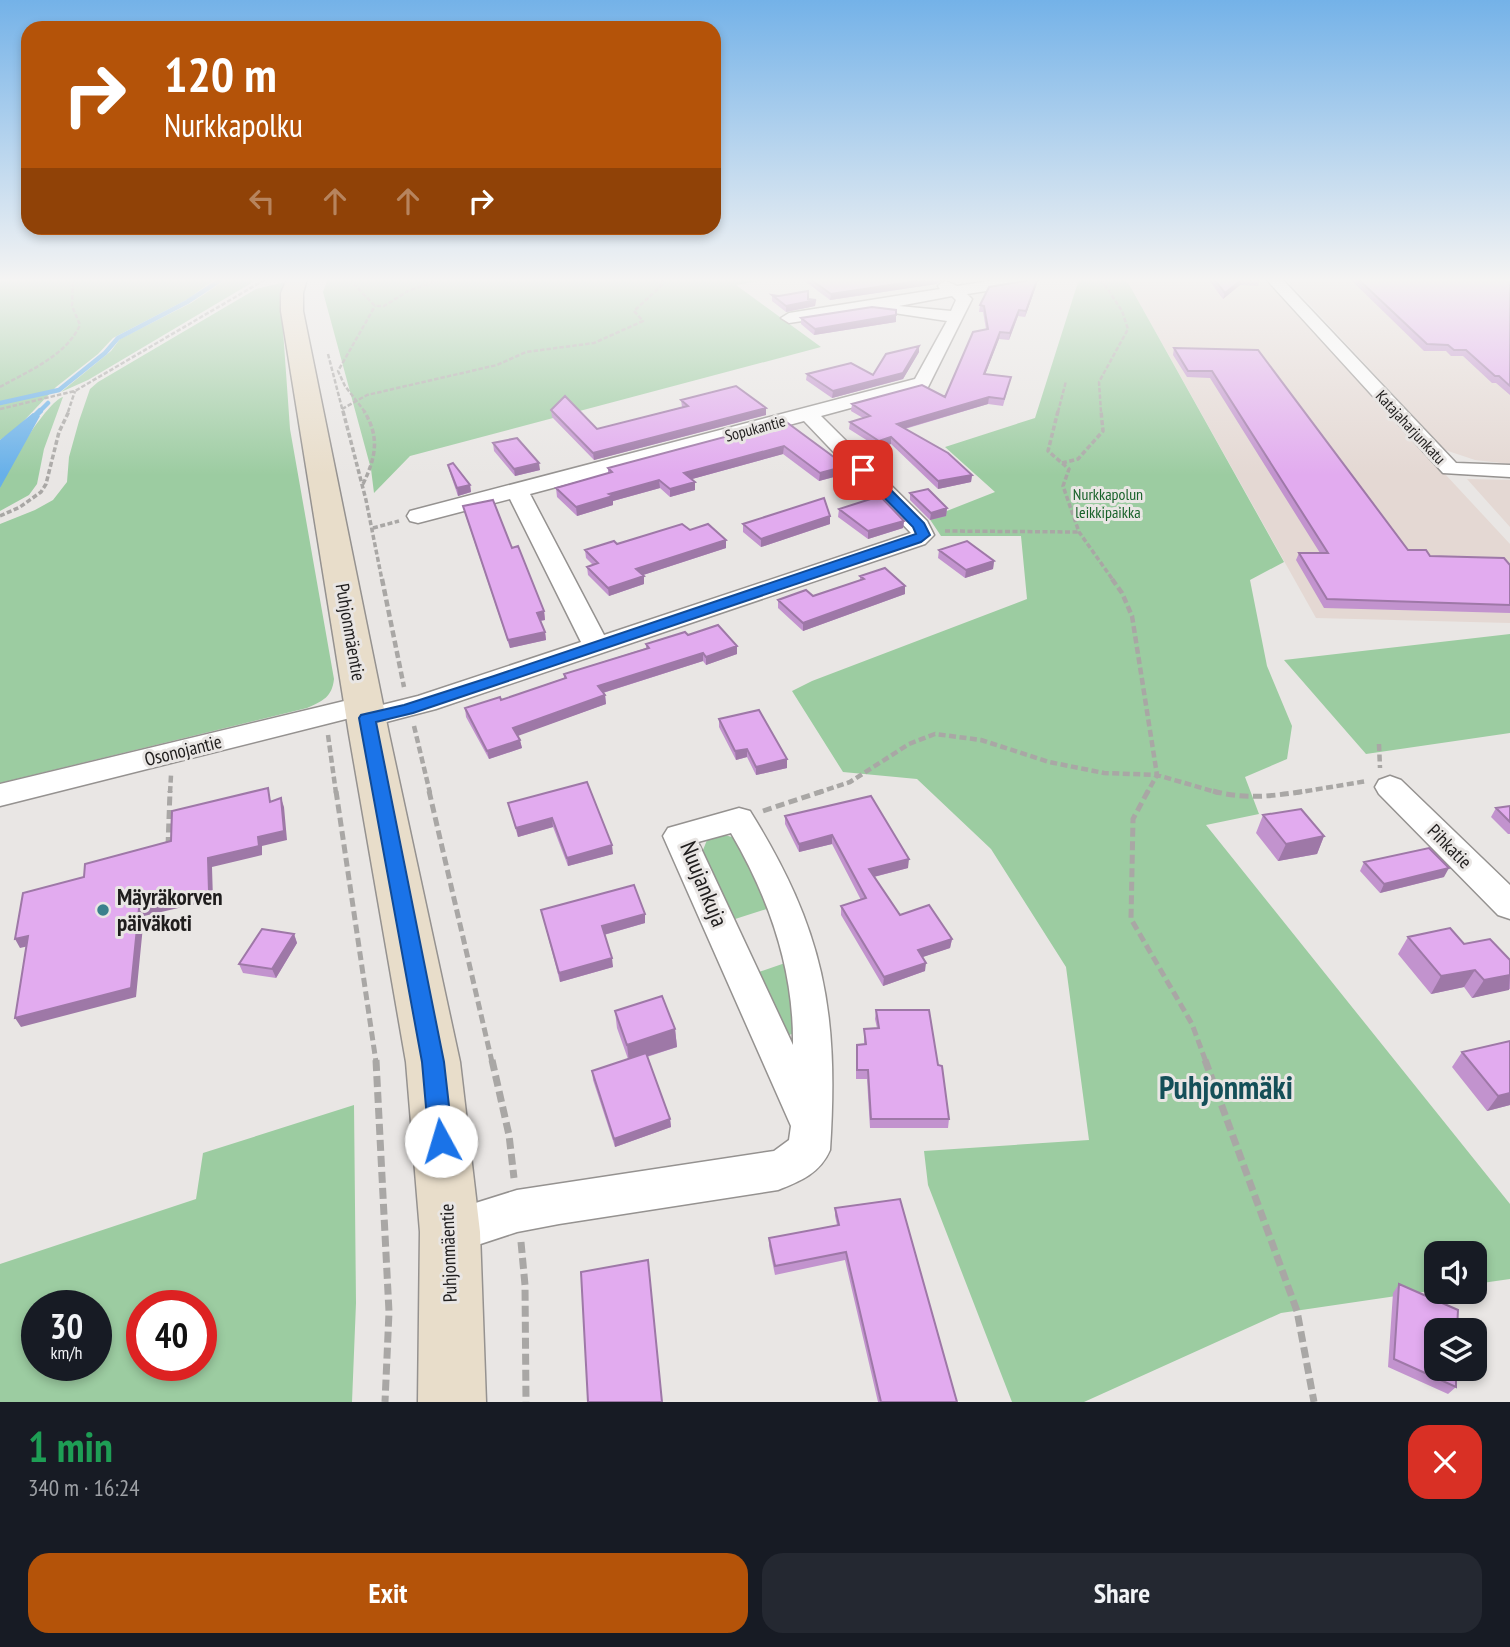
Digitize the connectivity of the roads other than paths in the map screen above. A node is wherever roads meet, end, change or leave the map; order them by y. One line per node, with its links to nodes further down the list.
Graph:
1 (299, 344): 9 (street, Puhjonmäentie)
2 (942, 344): 4 (street, Sopukantie)
3 (1335, 344): 5 (street, Katajaharjunkatu)
4 (808, 414): 6 (street, Sopukantie); 8 (street, Osonojantie)
5 (1510, 471)
6 (517, 491): 7 (street, Sopukantie); 8 (street)
7 (418, 516)
8 (597, 647): 9 (street, Osonojantie)
9 (379, 707): 11 (street, Osonojantie); 14 (street, Puhjonmäentie)
10 (1385, 783): 12 (street, Pihkatie)
11 (0, 795)
12 (1510, 906)
13 (811, 1126): 13 (street, Nuujankuja); 14 (street)
14 (450, 1232): 15 (street, Puhjonmäentie)
15 (452, 1402)

